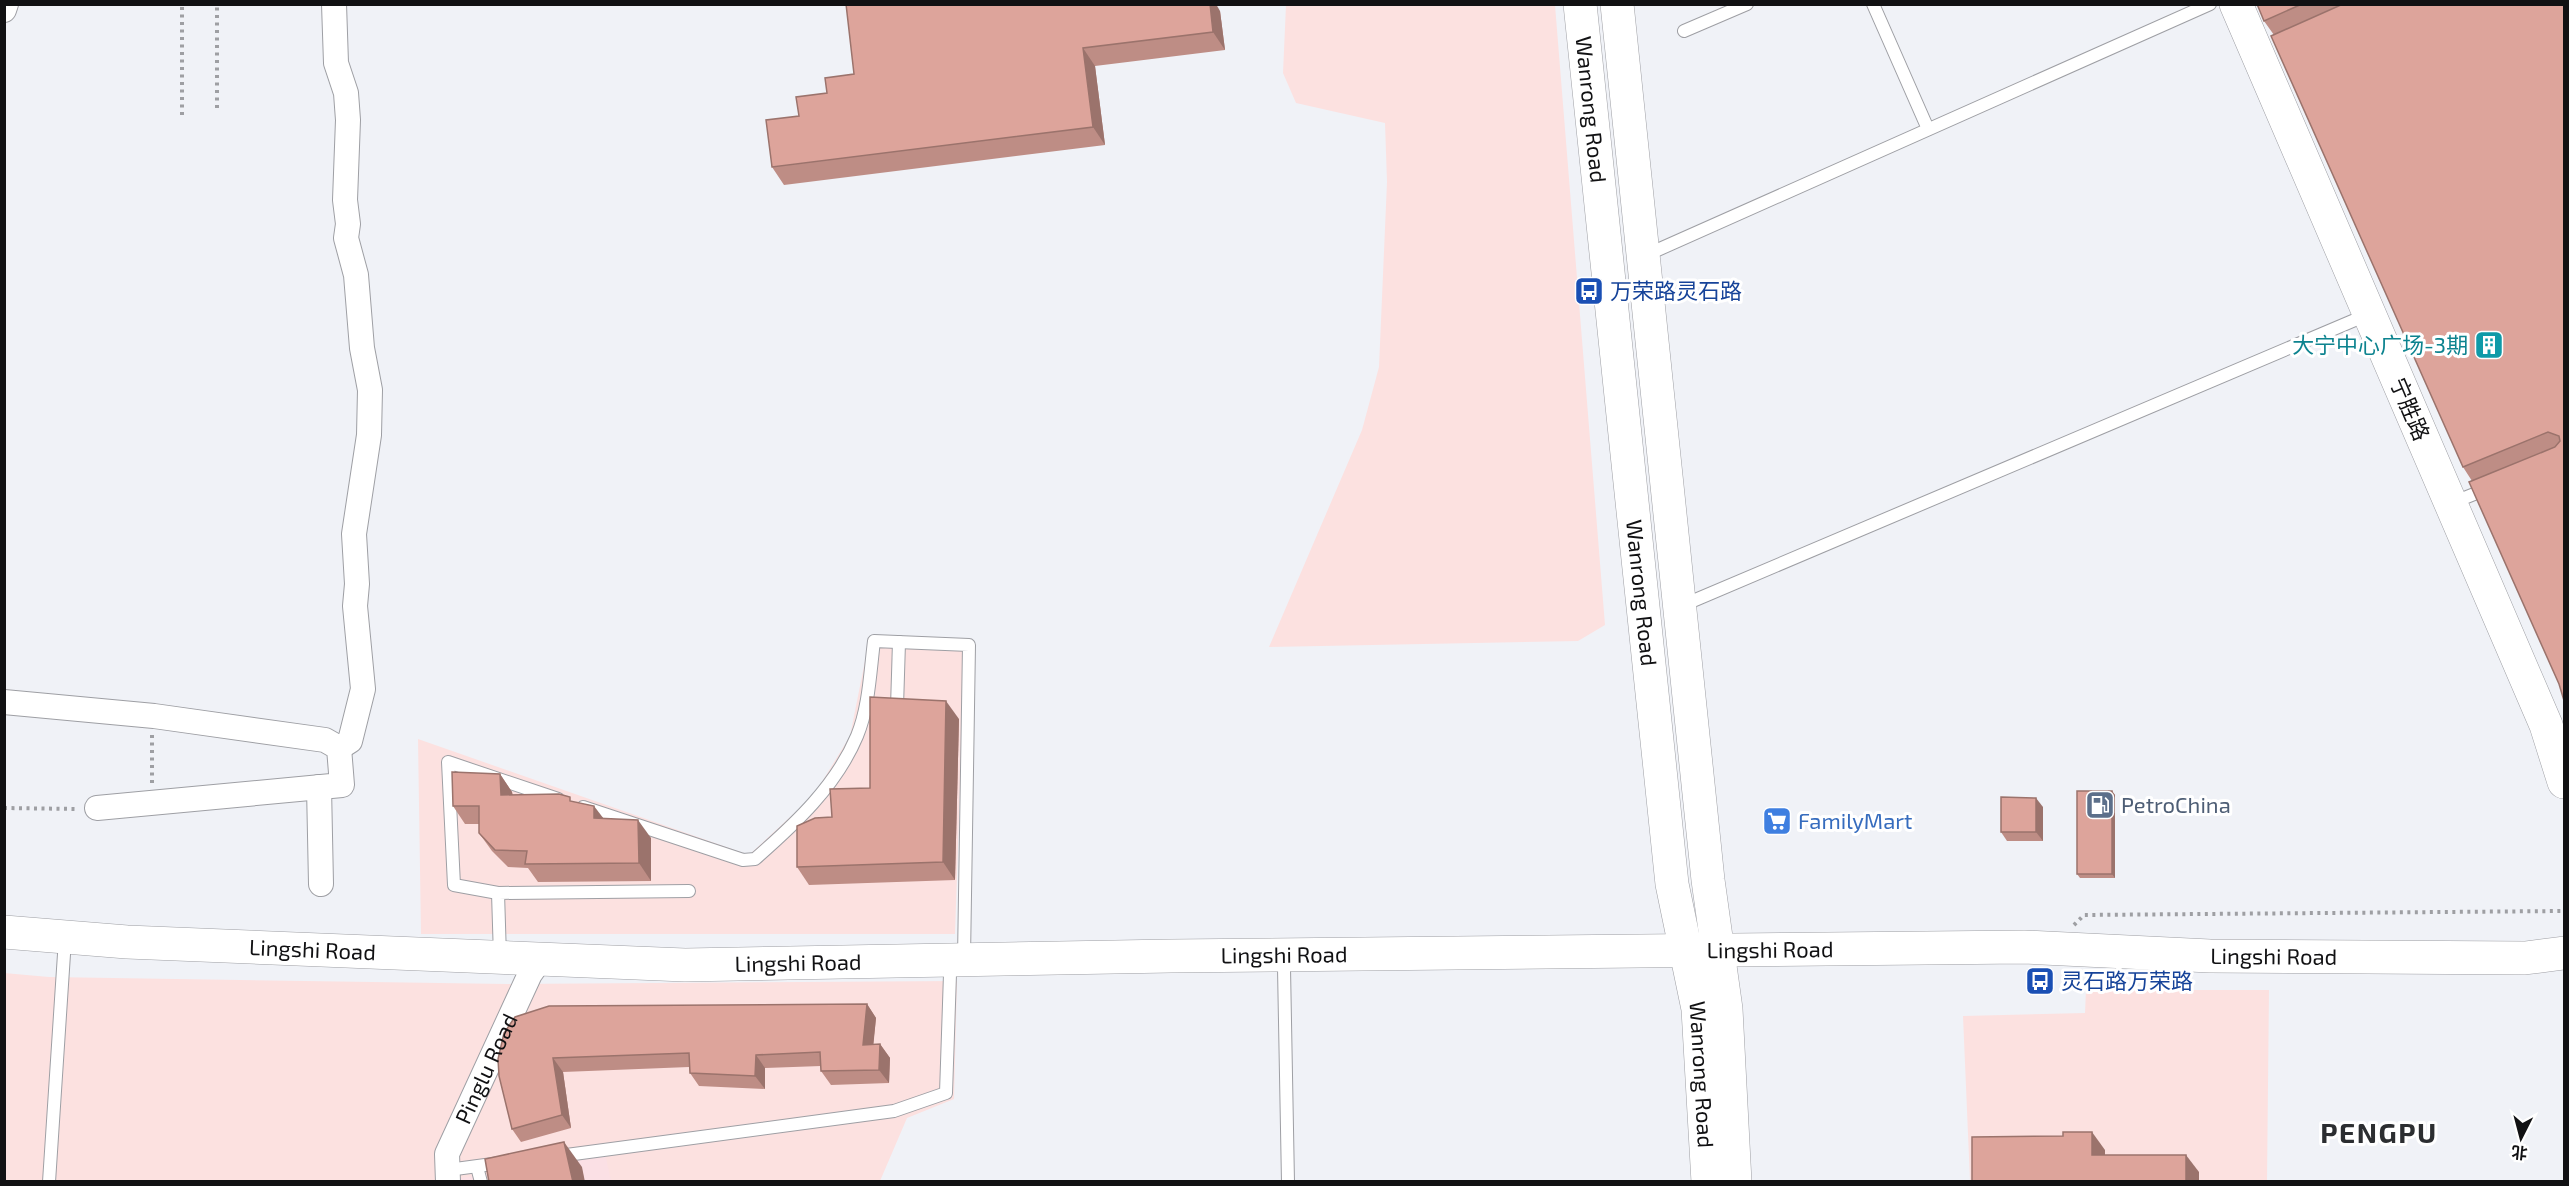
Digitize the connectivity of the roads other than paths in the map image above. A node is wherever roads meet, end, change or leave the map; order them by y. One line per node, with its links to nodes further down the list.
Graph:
1 (6, 4): 9 (street)
2 (334, 4): 20 (street)
3 (1580, 4): 34 (main road, Wanrong Road)
4 (1617, 4): 12 (main road, Wanrong Road)
5 (1747, 4): 10 (lane)
6 (1873, 4): 11 (lane)
7 (2210, 4): 11 (lane)
8 (2236, 4): 13 (main road, 宁胜路)
9 (4, 10)
10 (1684, 31)
11 (1928, 129): 12 (lane)
12 (1643, 256): 16 (main road, Wanrong Road)
13 (2369, 314): 15 (main road, 宁胜路); 16 (lane)
14 (2503, 482): 15 (lane)
15 (2451, 504): 21 (main road, 宁胜路)
16 (1680, 606): 34 (main road, Wanrong Road)
17 (899, 642): 19 (lane); 23 (lane); 36 (lane)
18 (4, 702): 20 (street)
19 (897, 707)
20 (339, 748): 22 (street)
21 (2565, 782)
22 (319, 787): 25 (street); 26 (street)
23 (530, 790): 24 (lane); 28 (lane)
24 (531, 806)
25 (97, 808)
26 (321, 884)
27 (689, 891): 28 (lane)
28 (498, 893): 33 (lane)
29 (4, 932): 33 (main road, Lingshi Road)
30 (4, 952): 32 (main road, Lingshi Road)
31 (2565, 953): 34 (main road, Lingshi Road)
32 (64, 954): 35 (main road, Lingshi Road); 43 (lane)
33 (500, 958): 35 (main road, Lingshi Road)
34 (1704, 958): 36 (main road, Lingshi Road); 37 (main road, Lingshi Road); 38 (main road, Lingshi Road); 46 (main road, Wanrong Road); 47 (main road, Wanrong Road)
35 (535, 967): 36 (main road, Lingshi Road); 42 (street, Pinglu Road)
36 (957, 967): 37 (main road, Lingshi Road); 39 (lane)
37 (1284, 968): 45 (lane)
38 (2565, 976)
39 (547, 1157)
40 (512, 1162): 41 (lane)
41 (477, 1167): 42 (lane); 44 (lane)
42 (448, 1176)
43 (49, 1182)
44 (481, 1182)
45 (1288, 1182)
46 (1708, 1182)
47 (1735, 1182)

